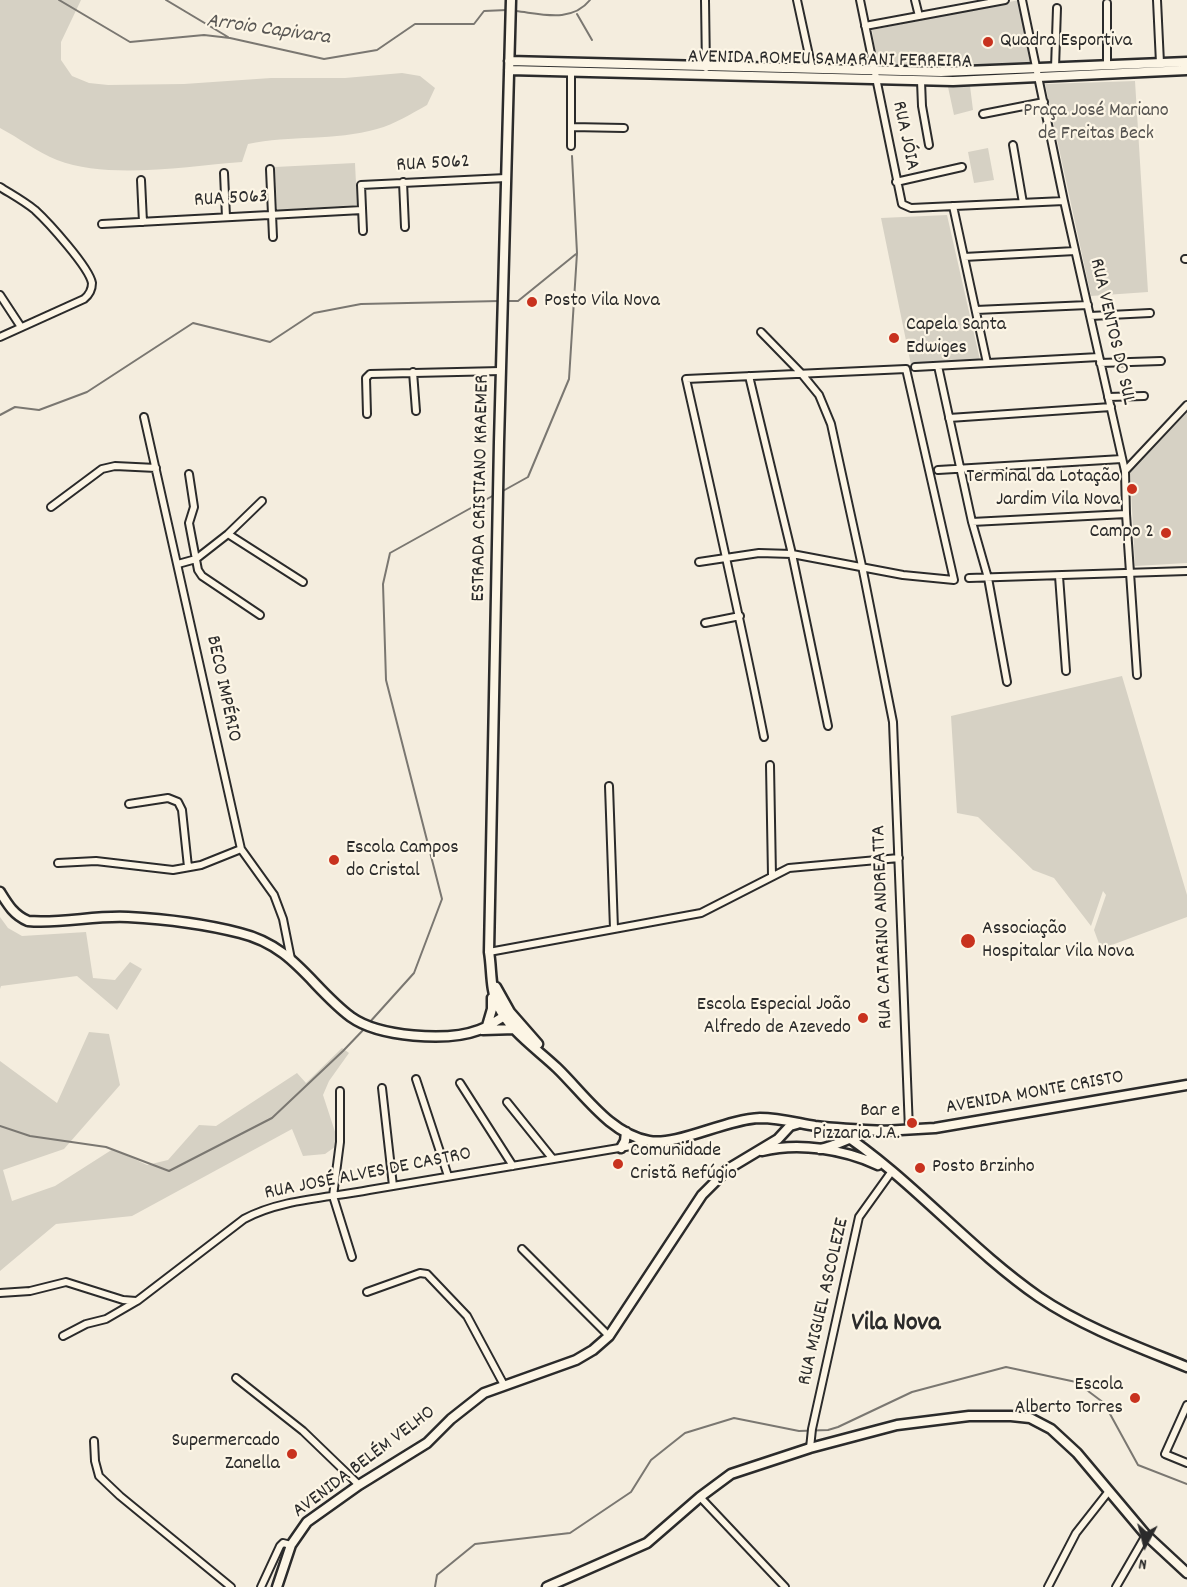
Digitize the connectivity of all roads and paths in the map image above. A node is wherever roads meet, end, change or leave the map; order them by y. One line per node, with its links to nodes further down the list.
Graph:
1 (511, 0): 16 (main road, ESTRADA CRISTIANO KRAEMER)
2 (705, 0): 17 (street)
3 (797, 0): 20 (street)
4 (860, 0): 13 (street, RUA JÓIA)
5 (915, 0): 12 (street)
6 (1005, 0): 9 (street)
7 (1022, 0): 24 (street, RUA VENTOS DO SUL)
8 (1157, 0): 14 (street)
9 (970, 3): 12 (street)
10 (1107, 3): 15 (street)
11 (1058, 8): 19 (street)
12 (918, 16): 13 (street)
13 (865, 26): 21 (street, RUA JÓIA)
14 (1160, 63): 15 (main road, AVENIDA ROMEU SAMARANI FERREIRA); 18 (main road, AVENIDA ROMEU SAMARANI FERREIRA)
15 (1107, 65): 22 (main road, AVENIDA ROMEU SAMARANI FERREIRA)
16 (509, 66): 17 (main road, AVENIDA ROMEU SAMARANI FERREIRA); 23 (main road, AVENIDA ROMEU SAMARANI FERREIRA); 38 (main road, ESTRADA CRISTIANO KRAEMER)
17 (706, 66): 20 (main road, AVENIDA ROMEU SAMARANI FERREIRA); 25 (street)
18 (1183, 66): 22 (main road, AVENIDA ROMEU SAMARANI FERREIRA)
19 (1055, 68): 22 (main road, AVENIDA ROMEU SAMARANI FERREIRA); 24 (main road, AVENIDA ROMEU SAMARANI FERREIRA)
20 (812, 69): 21 (main road, AVENIDA ROMEU SAMARANI FERREIRA)
21 (874, 70): 24 (main road, AVENIDA ROMEU SAMARANI FERREIRA); 26 (street, RUA JÓIA)
22 (1095, 70): 24 (main road, AVENIDA ROMEU SAMARANI FERREIRA)
23 (572, 72): 25 (main road, AVENIDA ROMEU SAMARANI FERREIRA); 30 (street)
24 (1038, 73): 27 (main road, AVENIDA ROMEU SAMARANI FERREIRA); 28 (street, RUA VENTOS DO SUL)
25 (706, 77): 26 (main road, AVENIDA ROMEU SAMARANI FERREIRA)
26 (875, 80): 27 (main road, AVENIDA ROMEU SAMARANI FERREIRA); 41 (street, RUA JÓIA)
27 (921, 81): 32 (street)
28 (1044, 102): 29 (street); 43 (street, RUA VENTOS DO SUL)
29 (983, 114)
30 (571, 127): 31 (street); 34 (street)
31 (624, 128)
32 (929, 145)
33 (1013, 145): 44 (street)
34 (571, 146)
35 (962, 167): 41 (street)
36 (270, 169): 47 (street)
37 (224, 173): 48 (street)
38 (506, 178): 40 (street, RUA 5062); 69 (main road, ESTRADA CRISTIANO KRAEMER)
39 (141, 180): 49 (street)
40 (403, 182): 46 (street, RUA 5062); 51 (street)
41 (896, 182): 45 (street, RUA JÓIA)
42 (0, 187): 61 (street)
43 (1064, 201): 44 (street); 54 (street, RUA VENTOS DO SUL)
44 (1023, 203): 45 (street)
45 (953, 206): 55 (street)
46 (362, 210): 47 (street, RUA 5063); 52 (street)
47 (272, 214): 48 (street, RUA 5063); 53 (street)
48 (226, 217): 49 (street, RUA 5063)
49 (143, 222): 50 (street, RUA 5063)
50 (102, 224)
51 (405, 227)
52 (363, 231)
53 (273, 237)
54 (1075, 251): 55 (street); 57 (street, RUA VENTOS DO SUL)
55 (964, 257): 58 (street)
56 (0, 295): 61 (street)
57 (1088, 305): 58 (street); 60 (street, RUA VENTOS DO SUL)
58 (976, 310): 66 (street)
59 (1150, 313): 60 (street)
60 (1090, 316): 64 (street, RUA VENTOS DO SUL)
61 (21, 327): 63 (street)
62 (761, 332): 71 (street, RUA CATARINO ANDREATTA)
63 (0, 337)
64 (1100, 360): 65 (street); 66 (street); 74 (street, RUA VENTOS DO SUL)
65 (1161, 361)
66 (987, 363): 67 (street)
67 (938, 366): 68 (street); 80 (street)
68 (915, 367)
69 (501, 371): 70 (street); 122 (main road, ESTRADA CRISTIANO KRAEMER)
70 (413, 372): 77 (street); 78 (street)
71 (801, 373): 72 (street); 97 (street, RUA CATARINO ANDREATTA); 97 (street)
72 (749, 376): 92 (street); 94 (street)
73 (1144, 396): 74 (street)
74 (1108, 397): 76 (street, RUA VENTOS DO SUL)
75 (1187, 405): 85 (street)
76 (1111, 407): 80 (street); 81 (street, RUA VENTOS DO SUL)
77 (416, 411)
78 (367, 414)
79 (144, 417): 82 (street, BECO IMPÉRIO)
80 (949, 418): 83 (street)
81 (1122, 459): 83 (street); 85 (street, RUA VENTOS DO SUL)
82 (156, 468): 88 (street); 96 (street, BECO IMPÉRIO)
83 (960, 468): 84 (street); 90 (street)
84 (938, 470)
85 (1125, 471): 89 (street, RUA VENTOS DO SUL)
86 (189, 474): 93 (street)
87 (262, 501): 91 (street)
88 (51, 507)
89 (1126, 514): 90 (street); 99 (street, RUA VENTOS DO SUL)
90 (972, 522): 102 (street)
91 (228, 534): 93 (street); 103 (street)
92 (792, 554): 94 (street); 97 (street); 110 (street)
93 (196, 558): 96 (street); 104 (street)
94 (726, 558): 95 (street); 105 (street)
95 (699, 562)
96 (178, 564): 115 (street, BECO IMPÉRIO)
97 (862, 566): 116 (street, RUA CATARINO ANDREATTA)
98 (1187, 570): 99 (street)
99 (1130, 573): 100 (street); 108 (street, RUA VENTOS DO SUL)
100 (1059, 576): 102 (street); 107 (street)
101 (969, 578): 102 (street)
102 (988, 578): 109 (street)
103 (303, 582)
104 (260, 615)
105 (740, 616): 106 (street); 111 (street)
106 (705, 623)
107 (1066, 671)
108 (1137, 675)
109 (1006, 682)
110 (828, 726)
111 (765, 737)
112 (770, 765): 119 (street)
113 (609, 786): 121 (street)
114 (129, 804): 118 (street)
115 (241, 849): 118 (street); 123 (street, BECO IMPÉRIO)
116 (899, 858): 119 (street); 140 (street, RUA CATARINO ANDREATTA)
117 (58, 863): 118 (street)
118 (188, 867)
119 (772, 876): 121 (street)
120 (0, 892): 123 (main road)
121 (614, 930): 122 (street)
122 (489, 952): 124 (main road, ESTRADA CRISTIANO KRAEMER)
123 (291, 958): 129 (main road)
124 (492, 976): 125 (main road, ESTRADA CRISTIANO KRAEMER); 126 (main road, ESTRADA CRISTIANO KRAEMER)
125 (493, 992): 126 (main road, ESTRADA CRISTIANO KRAEMER); 127 (main road)
126 (507, 1014): 127 (main road); 128 (main road, ESTRADA CRISTIANO KRAEMER); 130 (main road, ESTRADA CRISTIANO KRAEMER)
127 (487, 1026): 129 (main road)
128 (515, 1029): 129 (main road); 130 (main road, ESTRADA CRISTIANO KRAEMER)
129 (477, 1031)
130 (557, 1068): 142 (main road, ESTRADA CRISTIANO KRAEMER)
131 (416, 1079): 154 (street)
132 (460, 1083): 152 (street)
133 (1187, 1085): 140 (main road, AVENIDA MONTE CRISTO)
134 (382, 1088): 155 (street)
135 (340, 1091): 156 (street)
136 (507, 1102): 151 (street)
137 (773, 1119): 138 (main road, ESTRADA CRISTIANO KRAEMER); 143 (main road); 146 (main road, ESTRADA CRISTIANO KRAEMER)
138 (801, 1124): 139 (main road, ESTRADA CRISTIANO KRAEMER); 143 (main road, AVENIDA BELÉM VELHO)
139 (836, 1129): 141 (main road, AVENIDA MONTE CRISTO); 145 (main road)
140 (909, 1130): 141 (main road, AVENIDA MONTE CRISTO)
141 (888, 1131): 145 (main road, AVENIDA MONTE CRISTO)
142 (626, 1132): 144 (main road, ESTRADA CRISTIANO KRAEMER); 147 (main road)
143 (783, 1134): 148 (main road); 150 (main road, AVENIDA BELÉM VELHO)
144 (637, 1137): 146 (main road, ESTRADA CRISTIANO KRAEMER); 147 (street, RUA JOSÉ ALVES DE CASTRO)
145 (850, 1139): 149 (main road, AVENIDA MONTE CRISTO); 153 (main road)
146 (647, 1140): 147 (street, RUA JOSÉ ALVES DE CASTRO)
147 (621, 1148): 151 (street, RUA JOSÉ ALVES DE CASTRO)
148 (798, 1148): 149 (main road, AVENIDA BELÉM VELHO); 150 (main road, AVENIDA BELÉM VELHO)
149 (820, 1149): 153 (main road)
150 (755, 1152): 163 (main road, AVENIDA BELÉM VELHO)
151 (552, 1158): 152 (street, RUA JOSÉ ALVES DE CASTRO)
152 (513, 1166): 154 (street, RUA JOSÉ ALVES DE CASTRO)
153 (892, 1171): 164 (main road); 169 (street, RUA MIGUEL ASCOLEZE)
154 (448, 1176): 155 (street, RUA JOSÉ ALVES DE CASTRO)
155 (393, 1186): 156 (street, RUA JOSÉ ALVES DE CASTRO)
156 (333, 1196): 158 (street); 161 (street, RUA JOSÉ ALVES DE CASTRO)
157 (522, 1249): 163 (street)
158 (352, 1257)
159 (367, 1292): 166 (street)
160 (0, 1293): 161 (street)
161 (137, 1301): 162 (street, RUA JOSÉ ALVES DE CASTRO)
162 (63, 1336)
163 (609, 1336): 166 (main road, AVENIDA BELÉM VELHO)
164 (1187, 1367)
165 (236, 1378): 171 (street)
166 (504, 1384): 171 (main road, AVENIDA BELÉM VELHO)
167 (1187, 1405): 170 (street)
168 (94, 1441): 177 (street)
169 (810, 1448): 172 (main road); 173 (main road)
170 (1187, 1463)
171 (359, 1485): 175 (main road, AVENIDA BELÉM VELHO)
172 (1109, 1491): 174 (main road); 182 (street)
173 (700, 1497): 180 (main road); 181 (street)
174 (1146, 1535): 176 (main road); 183 (street)
175 (291, 1545): 178 (street); 179 (main road, AVENIDA BELÉM VELHO)
176 (1187, 1573)
177 (231, 1587)
178 (261, 1587)
179 (277, 1587)
180 (547, 1587)
181 (785, 1587)
182 (1048, 1587)
183 (1116, 1587)

